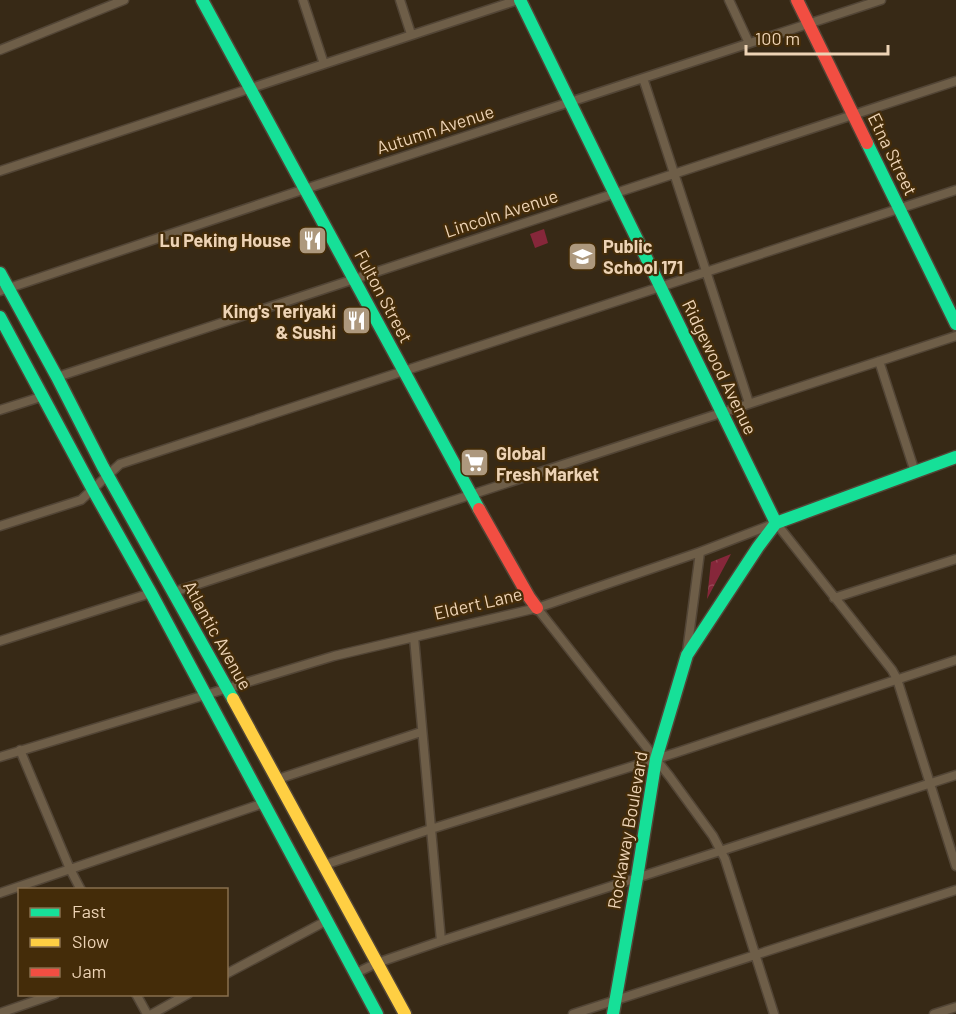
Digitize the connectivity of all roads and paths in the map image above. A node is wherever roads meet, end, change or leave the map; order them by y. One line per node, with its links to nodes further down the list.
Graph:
1 (124, 0): 12 (street)
2 (202, 0): 16 (main road, Fulton Street)
3 (303, 0): 13 (street)
4 (400, 0): 10 (street)
5 (519, 0): 10 (street); 17 (main road, Ridgewood Avenue)
6 (729, 0): 11 (street)
7 (797, 0): 9 (main road, Etna Street)
8 (881, 0): 9 (street, Autumn Avenue)
9 (809, 24): 11 (street, Autumn Avenue); 18 (main road, Etna Street)
10 (411, 34): 13 (street)
11 (749, 43): 14 (street, Autumn Avenue)
12 (0, 50)
13 (324, 64): 16 (street)
14 (643, 78): 17 (street, Autumn Avenue); 20 (street)
15 (956, 81): 18 (street, Lincoln Avenue)
16 (250, 88): 19 (street); 21 (main road, Fulton Street)
17 (570, 102): 21 (street, Autumn Avenue); 23 (main road, Ridgewood Avenue)
18 (854, 114): 20 (street, Lincoln Avenue); 24 (main road, Etna Street)
19 (0, 171)
20 (674, 174): 23 (street, Lincoln Avenue); 25 (street)
21 (305, 189): 27 (main road, Fulton Street); 29 (street, Autumn Avenue)
22 (956, 190): 24 (street)
23 (615, 193): 27 (street, Lincoln Avenue); 28 (main road, Ridgewood Avenue)
24 (900, 208): 25 (street); 31 (main road, Etna Street)
25 (706, 272): 28 (street); 37 (street)
26 (0, 273): 29 (main road, Atlantic Avenue)
27 (354, 279): 34 (main road, Fulton Street); 35 (street, Lincoln Avenue)
28 (661, 287): 34 (street); 39 (main road, Ridgewood Avenue)
29 (4, 290): 35 (main road, Atlantic Avenue)
30 (0, 317): 36 (main road)
31 (956, 324)
32 (956, 336): 33 (street)
33 (879, 361): 37 (street); 41 (street)
34 (404, 371): 42 (street); 44 (main road, Fulton Street)
35 (57, 377): 42 (main road, Atlantic Avenue)
36 (44, 396): 38 (street); 43 (main road)
37 (749, 403): 39 (street)
38 (0, 410)
39 (722, 412): 44 (street); 45 (main road, Ridgewood Avenue)
40 (956, 457): 41 (main road, Eldert Lane)
41 (915, 472): 45 (main road, Eldert Lane)
42 (108, 476): 43 (street); 49 (main road, Atlantic Avenue)
43 (93, 490): 46 (street); 50 (main road)
44 (471, 495): 49 (street); 52 (main road, Fulton Street)
45 (776, 523): 47 (street, Eldert Lane); 51 (street); 55 (main road, Rockaway Boulevard)
46 (0, 526)
47 (700, 552): 52 (street, Eldert Lane); 55 (street, Rockaway Boulevard)
48 (956, 559): 51 (street)
49 (174, 592): 58 (main road, Atlantic Avenue)
50 (151, 593): 54 (street); 59 (main road)
51 (834, 598): 57 (street)
52 (537, 608): 53 (street, Eldert Lane); 63 (street)
53 (414, 637): 58 (street, Eldert Lane); 60 (street)
54 (0, 641)
55 (687, 655): 63 (main road, Rockaway Boulevard)
56 (956, 660): 57 (street)
57 (897, 679): 63 (street); 66 (street)
58 (226, 687): 59 (street, Eldert Lane); 65 (main road, Atlantic Avenue)
59 (205, 694): 61 (street, Eldert Lane); 67 (main road)
60 (422, 732): 65 (street); 68 (street)
61 (20, 750): 62 (street, Eldert Lane); 72 (street)
62 (0, 756)
63 (656, 759): 68 (street); 69 (street); 73 (main road, Rockaway Boulevard)
64 (956, 775): 66 (street)
65 (278, 779): 70 (main road, Atlantic Avenue)
66 (930, 784): 69 (street); 71 (street)
67 (264, 803): 72 (street); 77 (main road)
68 (431, 829): 70 (street); 78 (street)
69 (721, 851): 73 (street); 79 (street)
70 (324, 865): 80 (main road, Atlantic Avenue)
71 (956, 866)
72 (70, 869): 74 (street); 76 (street)
73 (637, 878): 78 (street); 86 (main road, Rockaway Boulevard)
74 (80, 888)
75 (956, 890): 79 (street)
76 (0, 893)
77 (326, 921): 81 (street); 82 (main road)
78 (441, 941): 80 (street)
79 (755, 954): 86 (street); 95 (street)
80 (377, 963): 82 (street); 88 (main road, Atlantic Avenue)
81 (228, 973)
82 (356, 974): 92 (main road)
83 (49, 996): 89 (street)
84 (137, 996): 90 (street)
85 (184, 996): 91 (street)
86 (615, 999): 93 (street); 94 (main road, Rockaway Boulevard)
87 (956, 1007): 96 (street)
88 (400, 1012)
89 (0, 1013)
90 (147, 1014)
91 (152, 1014)
92 (377, 1014)
93 (573, 1014)
94 (613, 1014)
95 (774, 1014)
96 (934, 1014)

